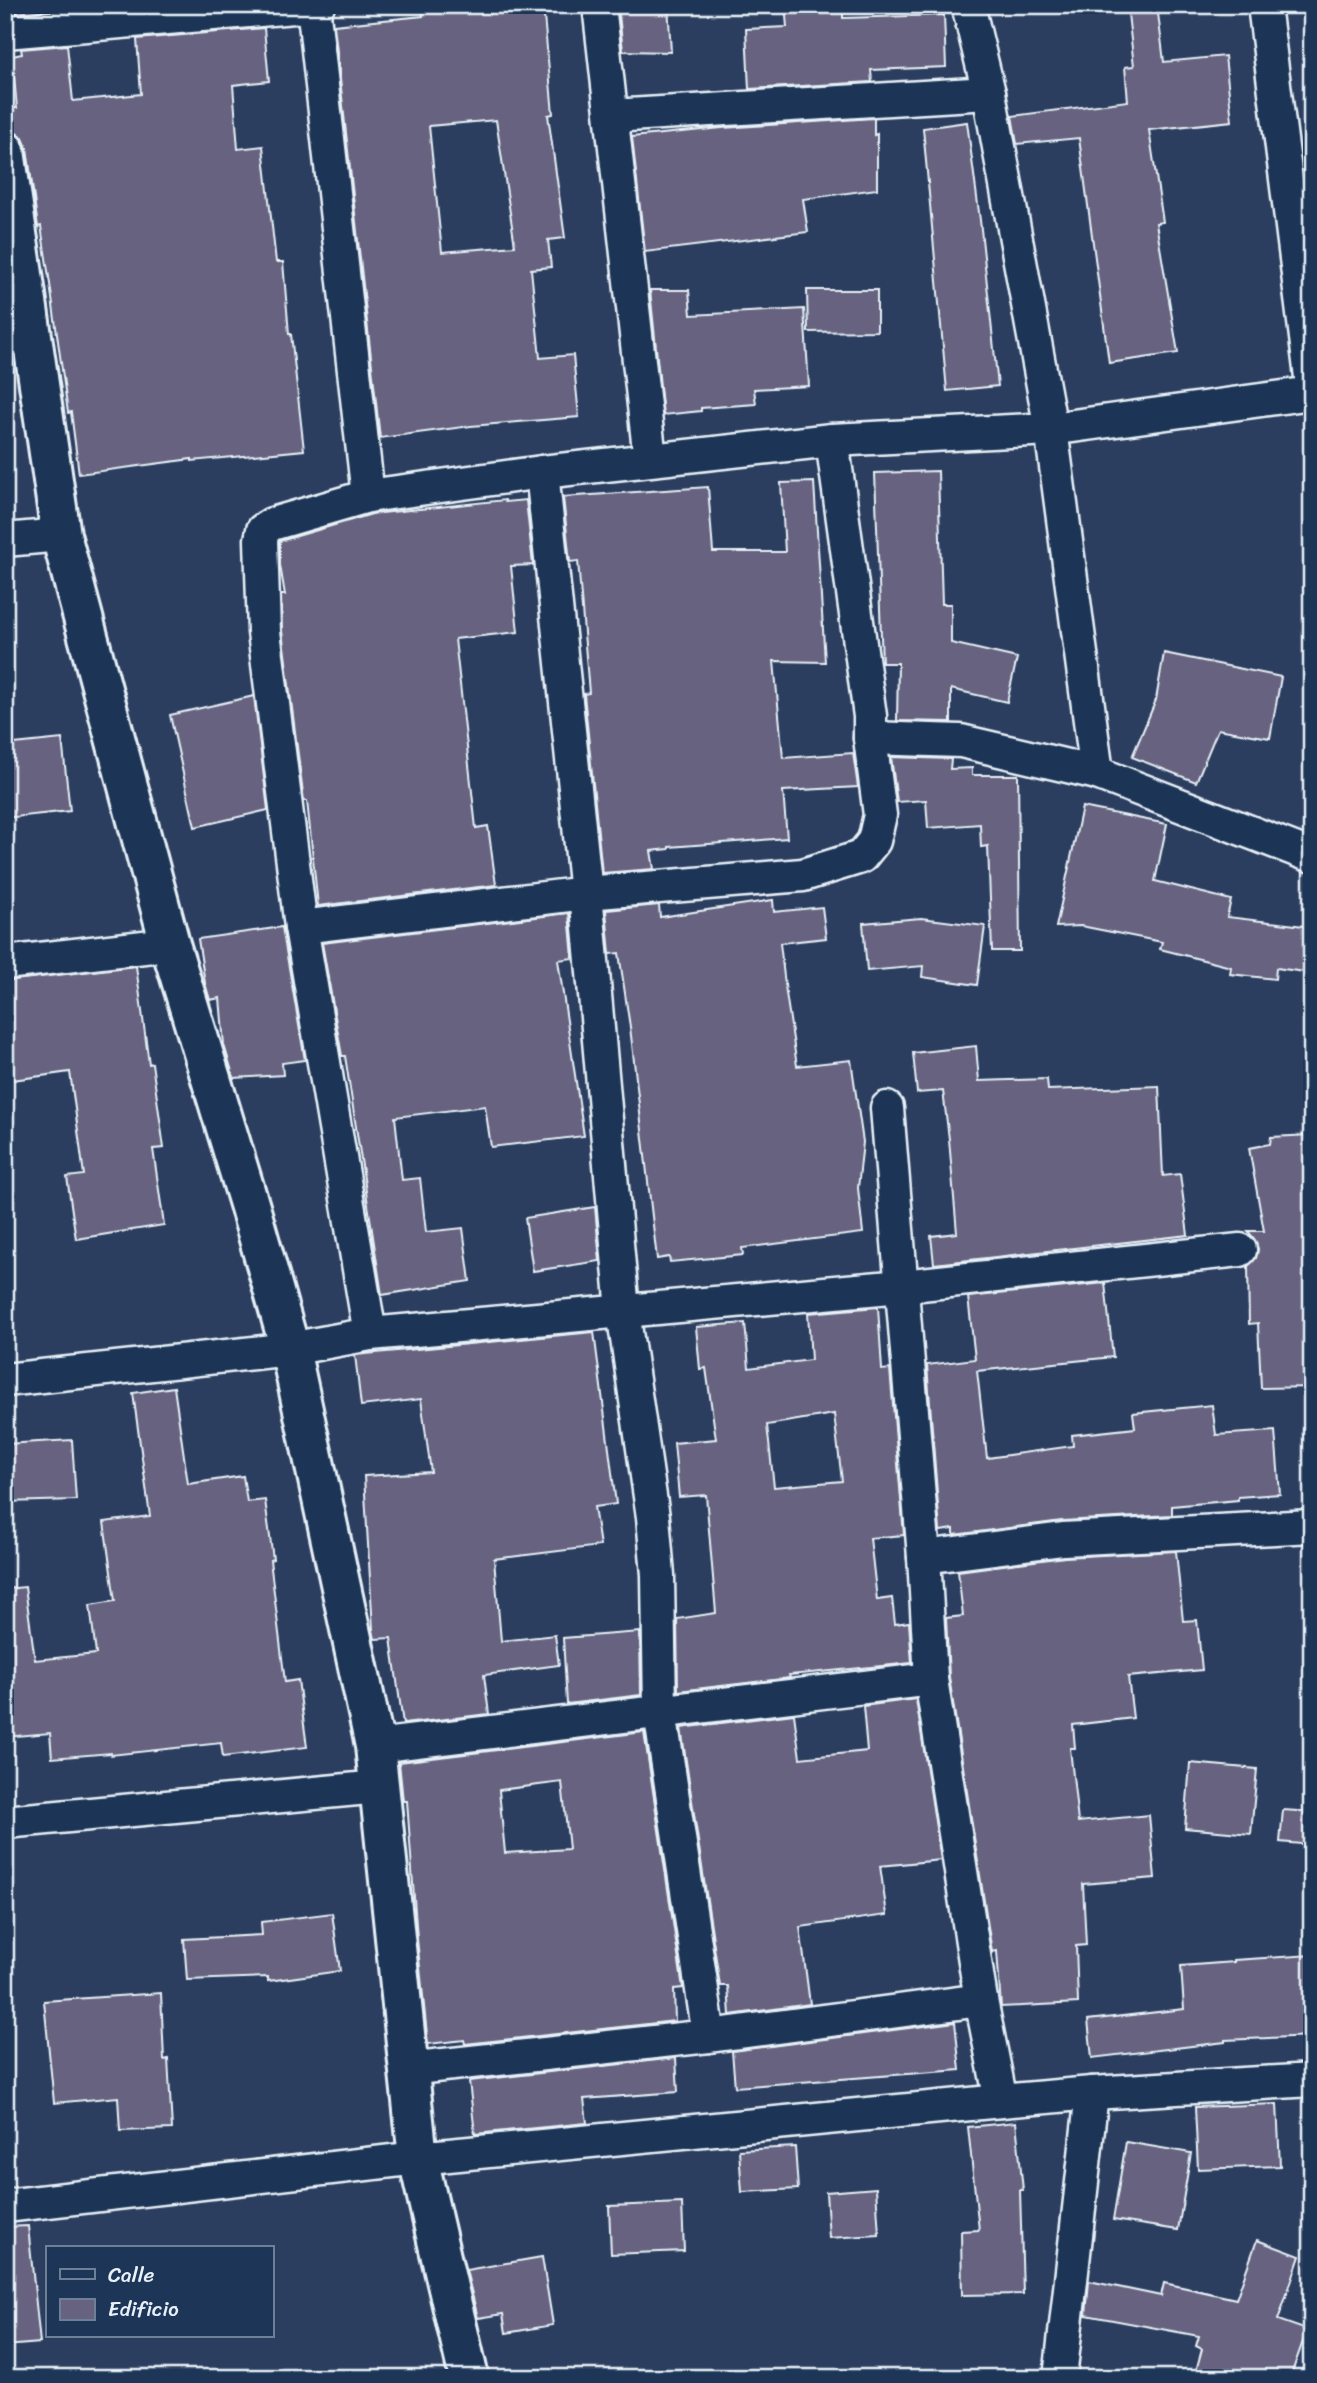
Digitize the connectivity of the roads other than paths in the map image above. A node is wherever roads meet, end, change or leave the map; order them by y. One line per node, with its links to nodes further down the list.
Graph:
1 (315, 5): 5 (street); 15 (street)
2 (600, 5): 7 (street)
3 (968, 5): 6 (street)
4 (1264, 5): 9 (street)
5 (5, 32)
6 (989, 93): 7 (street); 11 (street)
7 (612, 116): 13 (street)
8 (5, 151): 16 (street)
9 (1312, 384)
10 (1312, 393): 11 (street)
11 (1051, 429): 12 (street); 19 (street)
12 (832, 440): 13 (street); 18 (street)
13 (650, 458): 14 (street)
14 (542, 472): 15 (street); 21 (street)
15 (368, 496): 22 (street)
16 (61, 535): 17 (street); 23 (street)
17 (5, 540)
18 (870, 738): 19 (street); 21 (street)
19 (1097, 773): 20 (street)
20 (1312, 856)
21 (586, 893): 22 (street); 28 (street)
22 (301, 927): 29 (street)
23 (170, 944): 24 (street); 30 (street)
24 (5, 963)
25 (887, 1108): 27 (street)
26 (1240, 1250): 27 (street)
27 (902, 1286): 28 (street); 33 (street)
28 (623, 1311): 29 (street); 35 (street)
29 (370, 1334): 30 (street)
30 (290, 1349): 31 (street); 36 (street)
31 (5, 1380)
32 (1312, 1526): 33 (street)
33 (924, 1557): 34 (street)
34 (931, 1679): 35 (street); 39 (street)
35 (660, 1712): 36 (street); 40 (street)
36 (375, 1746): 37 (street)
37 (379, 1787): 38 (street); 41 (street)
38 (5, 1822)
39 (981, 2000): 40 (street); 44 (street)
40 (709, 2036): 41 (street)
41 (407, 2069): 45 (street)
42 (1312, 2080): 43 (street)
43 (1092, 2093): 44 (street); 48 (street)
44 (1002, 2101): 45 (street)
45 (418, 2158): 46 (street); 47 (street)
46 (5, 2206)
47 (469, 2378)
48 (1060, 2378)

